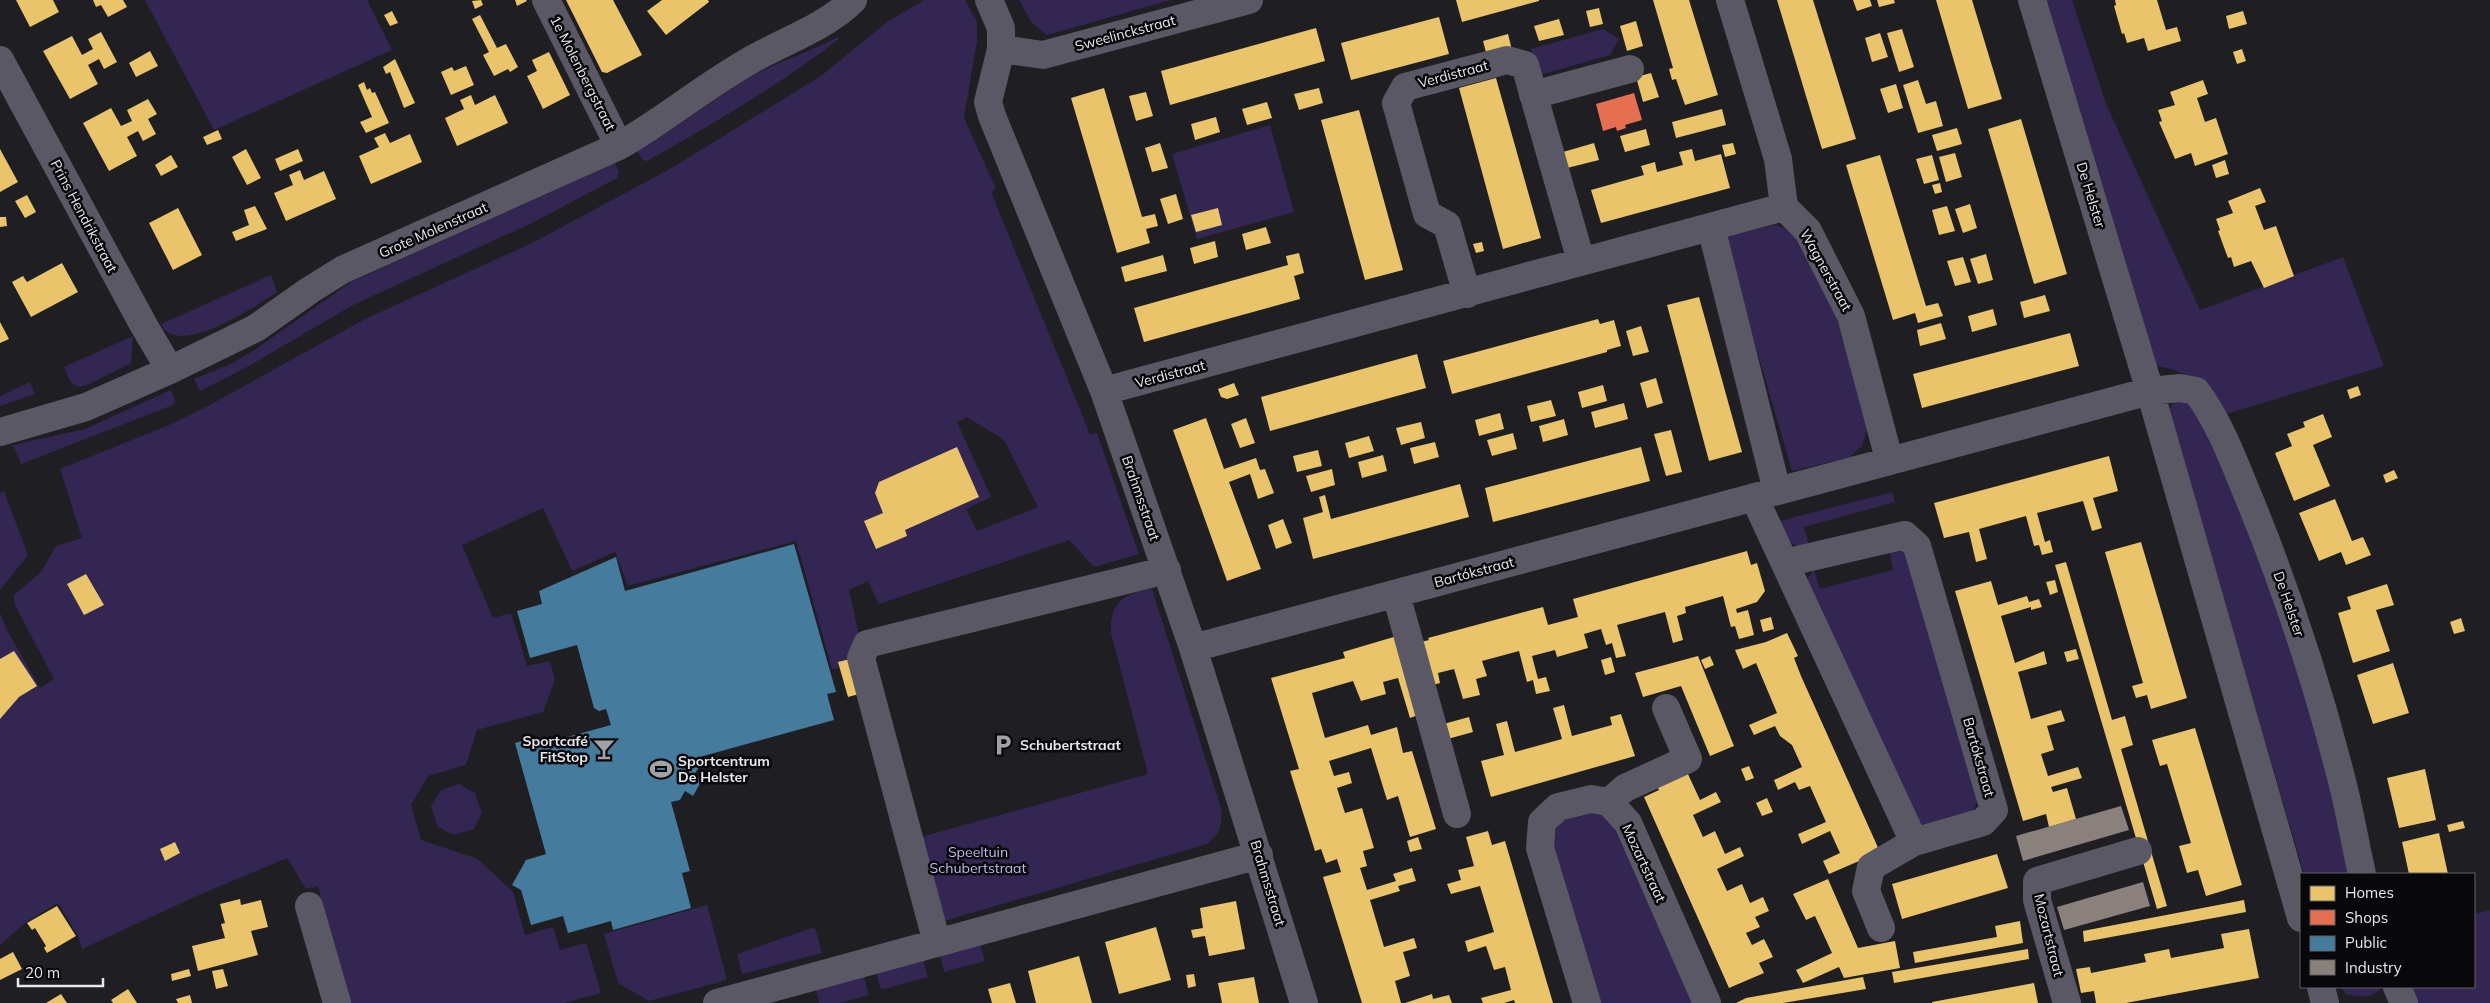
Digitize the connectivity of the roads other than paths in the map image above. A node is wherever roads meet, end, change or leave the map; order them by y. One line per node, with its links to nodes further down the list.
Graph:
1 (546, 0): 11 (street, 1e Molenbergstraat)
2 (853, 0): 11 (street, Grote Molenstraat)
3 (989, 0): 7 (street, Brahmsstraat)
4 (1249, 0): 7 (street, Sweelinckstraat)
5 (1730, 0): 12 (street)
6 (2032, 0): 18 (street, De Helster)
7 (1001, 49): 17 (street, Brahmsstraat)
8 (0, 60): 16 (street, Prins Hendrikstraat)
9 (1630, 69): 10 (street)
10 (1533, 95): 14 (street, Verdistraat); 15 (street, Verdistraat)
11 (619, 146): 16 (street, Grote Molenstraat)
12 (1784, 208): 13 (street, Verdistraat); 20 (street, Wagnerstraat)
13 (1711, 228): 14 (street, Verdistraat); 21 (street)
14 (1581, 261): 15 (street, Verdistraat)
15 (1467, 294): 17 (street, Verdistraat)
16 (170, 370): 19 (street, Grote Molenstraat)
17 (1104, 391): 23 (street, Brahmsstraat)
18 (2150, 391): 20 (street, Bartókstraat); 32 (street, De Helster); 34 (street, De Helster)
19 (0, 432)
20 (1889, 460): 21 (street, Bartókstraat)
21 (1766, 493): 22 (street); 24 (street, Bartókstraat)
22 (1785, 563): 29 (street); 29 (street, Bartókstraat)
23 (1167, 570): 25 (street, Brahmsstraat); 36 (street)
24 (1396, 594): 25 (street, Bartókstraat); 28 (street)
25 (1193, 648): 31 (street, Brahmsstraat)
26 (1666, 708): 27 (street)
27 (1609, 802): 42 (street); 43 (street, Mozartstraat)
28 (1457, 814)
29 (1914, 842): 35 (street)
30 (2138, 852): 44 (street, Mozartstraat)
31 (1259, 855): 36 (street); 41 (street, Brahmsstraat)
32 (2362, 873)
33 (309, 906): 39 (street)
34 (2300, 915)
35 (1881, 928)
36 (937, 943): 40 (street)
37 (2321, 988): 45 (street)
38 (2397, 988): 46 (street)
39 (337, 1003)
40 (717, 1003)
41 (1304, 1003)
42 (1587, 1003)
43 (1707, 1003)
44 (2067, 1003)
45 (2325, 1003)
46 (2403, 1003)

